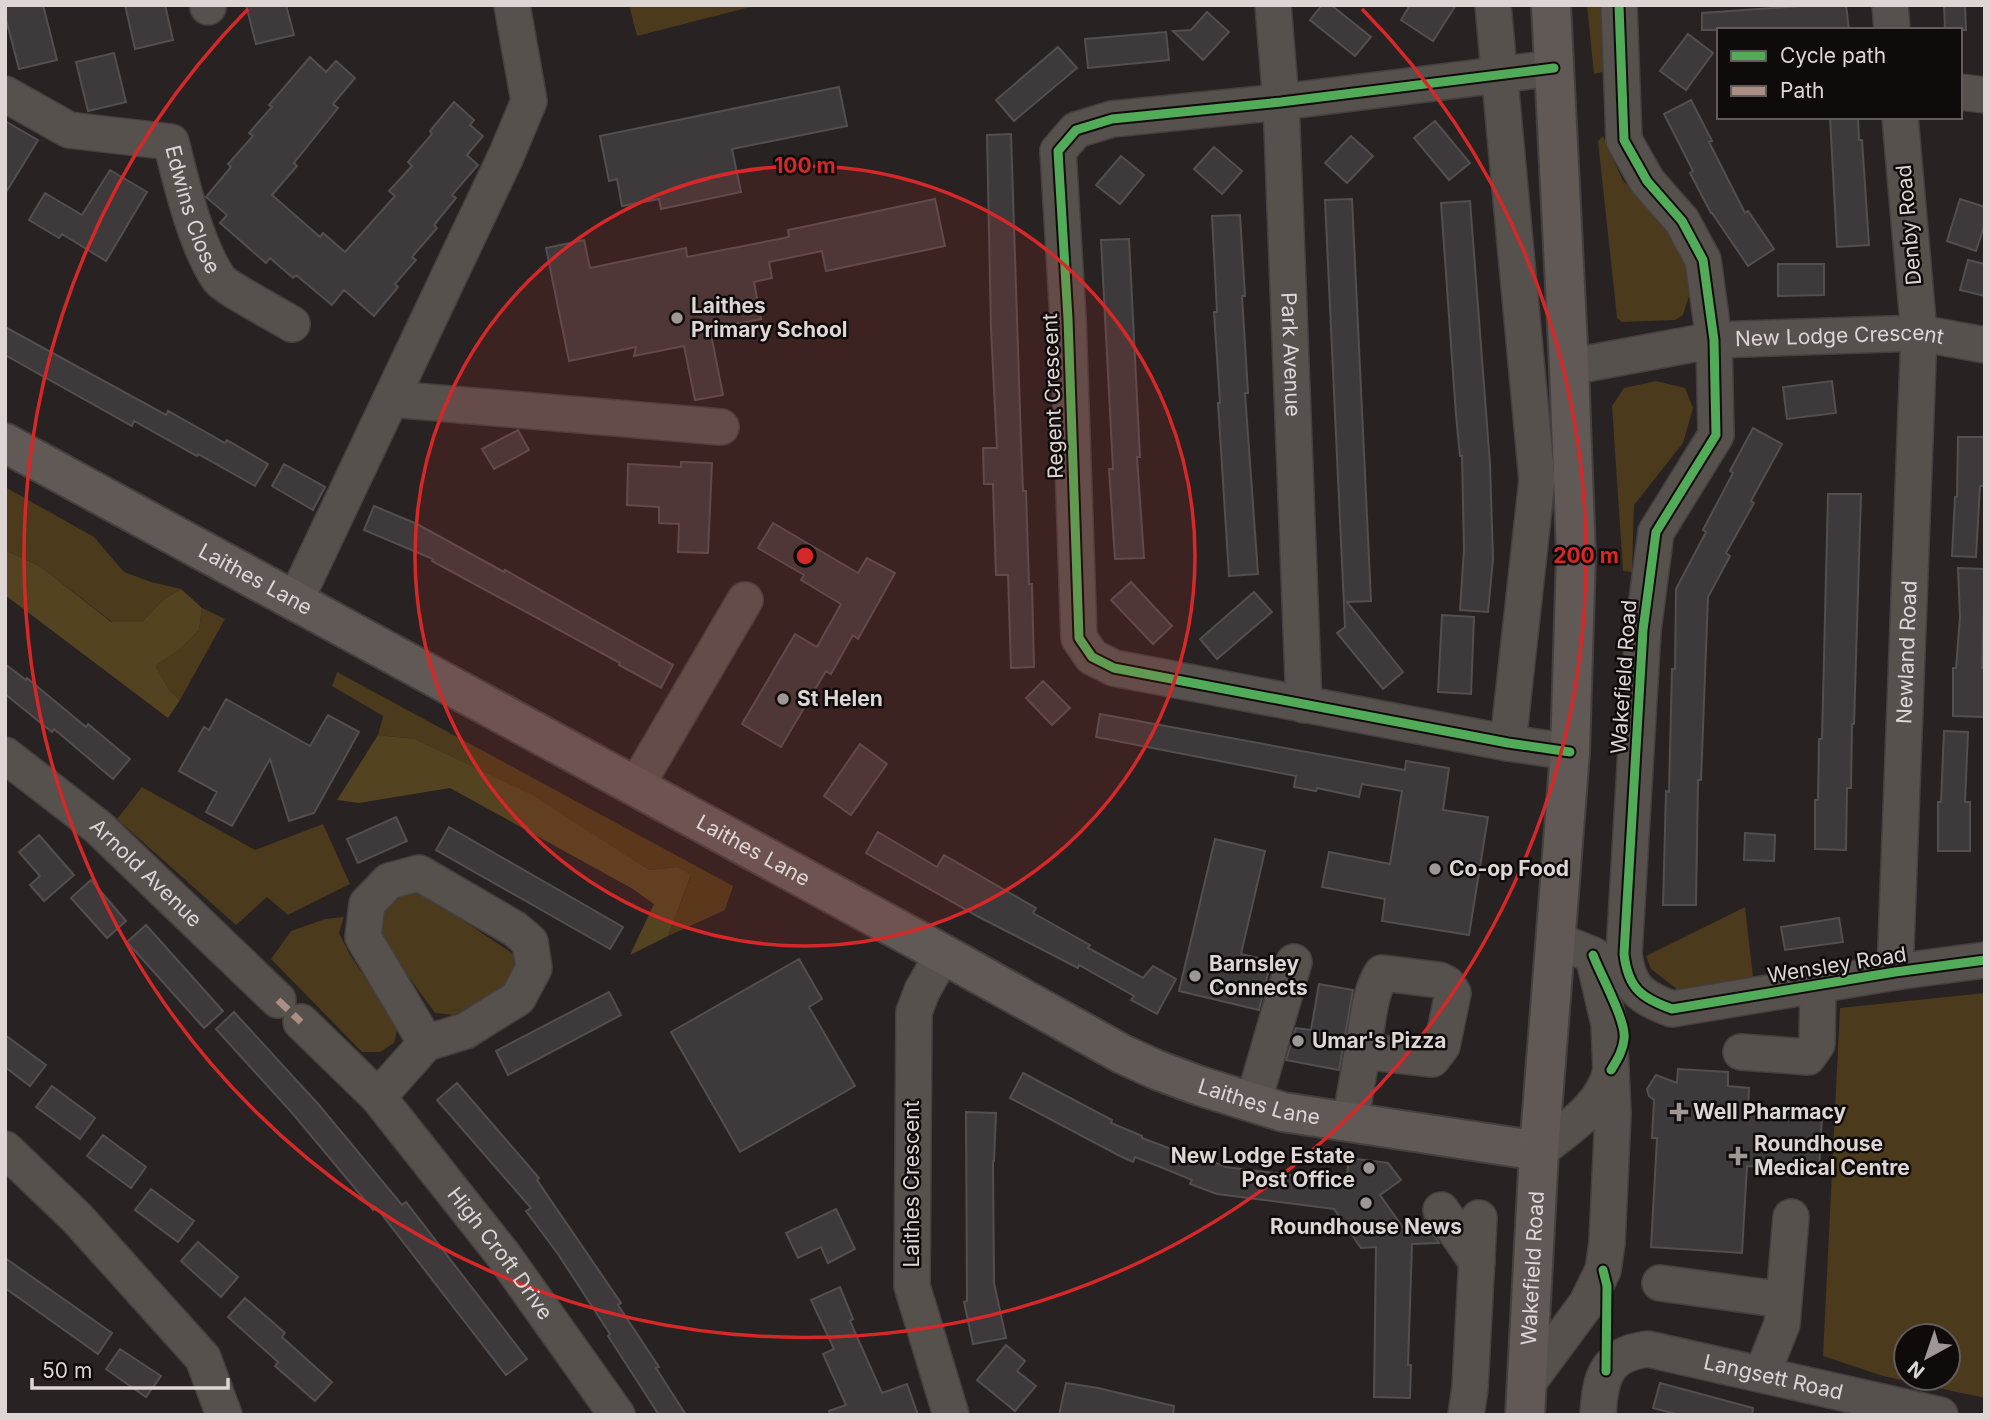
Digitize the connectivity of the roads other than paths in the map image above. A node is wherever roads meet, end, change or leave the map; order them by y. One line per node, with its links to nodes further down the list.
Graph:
1 (512, 5): 20 (street)
2 (1273, 5): 13 (street, Park Avenue)
3 (1493, 5): 9 (street)
4 (1551, 5): 8 (main road, Wakefield Road)
5 (1619, 5): 17 (street, Wakefield Road)
6 (1890, 5): 7 (street)
7 (1892, 28)
8 (1554, 68): 9 (street, Regent Crescent); 19 (main road, Wakefield Road)
9 (1500, 76): 13 (street, Regent Crescent); 26 (street)
10 (1962, 92): 12 (street)
11 (5, 94): 15 (street, Edwins Close)
12 (1985, 95)
13 (1281, 102): 25 (street, Park Avenue); 25 (street, Regent Crescent)
14 (1900, 119): 16 (street, Denby Road)
15 (292, 324)
16 (1919, 333): 17 (street, New Lodge Crescent); 18 (street, New Lodge Crescent); 34 (street, Newland Road)
17 (1714, 340): 19 (street, New Lodge Crescent); 36 (street, Wakefield Road)
18 (1985, 345)
19 (1569, 367): 27 (main road, Wakefield Road)
20 (391, 399): 21 (street); 24 (street)
21 (721, 427)
22 (5, 443): 24 (main road, Laithes Lane)
23 (745, 600): 29 (street)
24 (295, 601): 29 (main road, Laithes Lane)
25 (1304, 705): 26 (street, Regent Crescent)
26 (1508, 743): 27 (street, Regent Crescent)
27 (1570, 752): 30 (main road, Wakefield Road)
28 (5, 755): 37 (street, Arnold Avenue)
29 (635, 788): 31 (main road, Laithes Lane)
30 (1556, 940): 41 (street, Wakefield Road); 46 (main road, Wakefield Road)
31 (943, 954): 43 (main road, Laithes Lane); 60 (street, Laithes Crescent)
32 (1985, 960): 34 (street, Wensley Road)
33 (1294, 962): 43 (street)
34 (1895, 972): 35 (street, Wensley Road)
35 (1818, 985): 36 (street, Wensley Road); 40 (street)
36 (1696, 1007)
37 (289, 1011): 42 (street, High Croft Drive)
38 (426, 1043): 38 (street); 42 (street)
39 (1362, 1051): 44 (street)
40 (1741, 1052)
41 (1611, 1070): 46 (street, Wakefield Road); 56 (street, Wakefield Road)
42 (378, 1097): 58 (street, High Croft Drive)
43 (1253, 1103): 44 (main road, Laithes Lane)
44 (1350, 1123): 46 (main road, Laithes Lane)
45 (5, 1149): 49 (street)
46 (1539, 1151): 56 (main road, Wakefield Road)
47 (5, 1181): 49 (street)
48 (1441, 1210): 52 (street)
49 (76, 1217): 59 (street)
50 (1791, 1217): 54 (street)
51 (1479, 1218): 52 (street)
52 (1477, 1262): 61 (street)
53 (1660, 1283): 54 (street)
54 (1784, 1300): 55 (street)
55 (1762, 1374): 57 (street, Langsett Road); 62 (street, Langsett Road)
56 (1526, 1399)
57 (1874, 1408): 63 (street, Langsett Road)
58 (602, 1409)
59 (224, 1415)
60 (951, 1415)
61 (1466, 1415)
62 (1598, 1415)
63 (1940, 1415)

